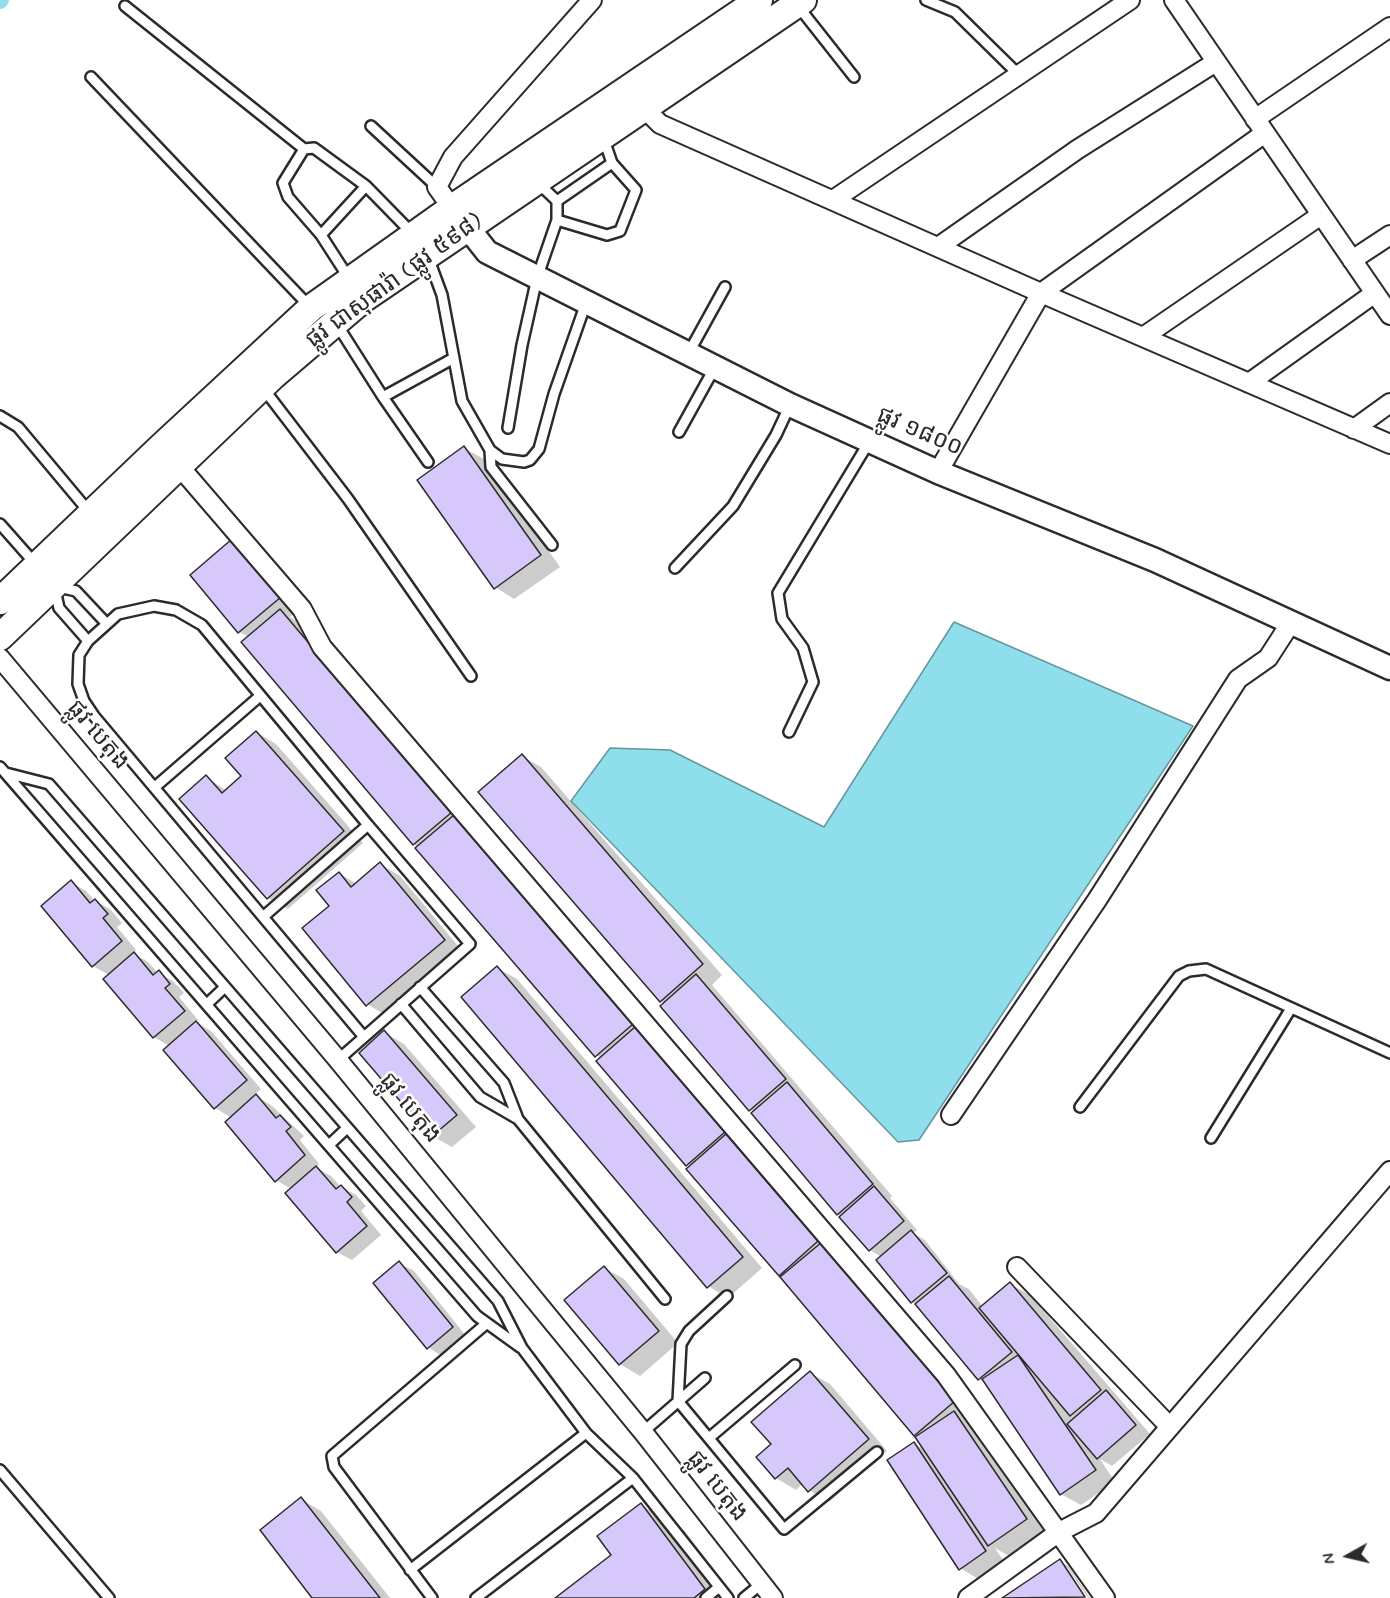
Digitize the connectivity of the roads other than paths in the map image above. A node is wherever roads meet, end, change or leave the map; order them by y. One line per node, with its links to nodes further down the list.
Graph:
1 (592, 0): 21 (street)
2 (759, 0): 25 (main road, ផ្លូវ ជាសុផារ៉ា (ផ្លូវ ៥៩៨))
3 (926, 0): 10 (lane)
4 (1130, 0): 10 (street)
5 (1174, 0): 9 (street)
6 (800, 2): 12 (lane); 13 (main road, ផ្លូវ ជាសុផារ៉ា (ផ្លូវ ៥៩៨))
7 (124, 6): 17 (lane)
8 (1390, 27): 15 (street)
9 (1216, 62): 15 (street); 30 (street)
10 (1019, 75): 22 (street)
11 (91, 76): 38 (lane)
12 (854, 77)
13 (644, 108): 16 (main road, ផ្លូវ ជាសុផារ៉ា (ផ្លូវ ៥៩៨)); 22 (street)
14 (371, 126): 21 (lane)
15 (1260, 126): 24 (street); 35 (street)
16 (603, 136): 18 (lane); 19 (main road, ផ្លូវ ជាសុផារ៉ា (ផ្លូវ ៥៩៨))
17 (304, 149): 20 (lane); 27 (lane)
18 (612, 163): 23 (lane); 26 (lane)
19 (537, 182): 23 (lane); 25 (main road, ផ្លូវ ជាសុផារ៉ា (ផ្លូវ ៥៩៨))
20 (366, 186): 27 (lane); 29 (lane)
21 (437, 187): 25 (street)
22 (833, 200): 30 (street)
23 (557, 201): 26 (lane)
24 (1321, 214): 31 (street); 41 (street)
25 (460, 217): 29 (main road, ផ្លូវ ជាសុផារ៉ា (ផ្លូវ ៥៩៨)); 32 (street, ផ្លូវ ១៨០០)
26 (557, 220): 32 (lane)
27 (321, 235): 34 (lane)
28 (1390, 235): 31 (street)
29 (420, 245): 34 (main road, ផ្លូវ ជាសុផារ៉ា (ផ្លូវ ៥៩៨)); 43 (lane)
30 (938, 247): 35 (street)
31 (1352, 260): 36 (street)
32 (537, 278): 37 (street, ផ្លូវ ១៨០០); 51 (lane)
33 (724, 287): 42 (lane)
34 (356, 289): 38 (main road, ផ្លូវ ជាសុផារ៉ា (ផ្លូវ ៥៩៨)); 40 (main road, ផ្លូវ ជាសុផារ៉ា (ផ្លូវ ៥៩៨))
35 (1041, 293): 41 (street); 60 (street)
36 (1375, 293): 39 (street); 45 (street)
37 (587, 303): 42 (street, ផ្លូវ ១៨០០); 57 (lane)
38 (311, 308): 56 (main road, ផ្លូវ ជាសុផារ៉ា (ផ្លូវ ៥៩៨))
39 (1390, 315)
40 (335, 321): 46 (main road, ផ្លូវ ជាសុផារ៉ា (ផ្លូវ ៥៩៨)); 47 (lane)
41 (1143, 337): 45 (street)
42 (688, 354): 44 (street, ផ្លូវ ១៨០០)
43 (454, 358): 47 (lane); 57 (lane)
44 (715, 367): 49 (street, ផ្លូវ ១៨០០); 53 (lane)
45 (1249, 383): 52 (street)
46 (262, 386): 59 (main road, ផ្លូវ ជាសុផារ៉ា (ផ្លូវ ៥៩៨)); 73 (lane)
47 (383, 397): 58 (lane)
48 (1390, 404): 52 (street)
49 (790, 405): 54 (street, ផ្លូវ ១៨០០); 65 (lane)
50 (2, 419): 62 (lane)
51 (508, 428)
52 (1354, 429): 55 (street)
53 (679, 432)
54 (869, 441): 60 (street, ផ្លូវ ១៨០០); 75 (lane)
55 (1390, 444)
56 (161, 447): 59 (street); 62 (main road, ផ្លូវ ជាសុផារ៉ា (ផ្លូវ ៥៩៨))
57 (490, 450): 63 (lane)
58 (428, 462)
59 (179, 465): 62 (main road, ផ្លូវ ជាសុផារ៉ា (ផ្លូវ ៥៩៨)); 110 (street)
60 (938, 471): 69 (street, ផ្លូវ ១៨០០)
61 (0, 524): 64 (lane)
62 (98, 524): 64 (main road, ផ្លូវ ជាសុផារ៉ា (ផ្លូវ ៥៩៨)); 66 (main road, ផ្លូវ ជាសុផារ៉ា (ផ្លូវ ៥៩៨))
63 (552, 545)
64 (36, 566): 66 (lane); 67 (main road, ផ្លូវ ជាសុផារ៉ា (ផ្លូវ ៥៩៨))
65 (675, 568)
66 (54, 585): 67 (main road, ផ្លូវ ជាសុផារ៉ា (ផ្លូវ ៥៩៨)); 68 (lane); 70 (lane)
67 (5, 620)
68 (106, 623): 70 (lane); 74 (lane)
69 (1290, 624): 72 (street, ផ្លូវ ១៨០០); 89 (street)
70 (88, 641): 77 (lane)
71 (0, 658): 87 (street, ផ្លូវ បេតុង)
72 (1390, 668)
73 (471, 676)
74 (260, 696): 77 (lane); 78 (lane)
75 (789, 732)
76 (3, 770): 80 (lane); 82 (lane)
77 (154, 787): 79 (lane)
78 (368, 825): 79 (lane); 81 (lane)
79 (263, 916): 85 (lane)
80 (225, 987): 82 (lane); 91 (lane)
81 (420, 987): 83 (lane); 90 (lane)
82 (207, 1004): 93 (lane)
83 (401, 1004): 85 (lane); 90 (lane)
84 (1290, 1010): 86 (lane); 88 (lane); 92 (lane)
85 (364, 1037): 87 (lane)
86 (1390, 1053)
87 (338, 1060): 104 (street, ផ្លូវ បេតុង)
88 (1080, 1107)
89 (951, 1115)
90 (518, 1119): 97 (lane)
91 (347, 1128): 93 (lane); 99 (lane)
92 (1211, 1138)
93 (329, 1145): 98 (lane)
94 (1390, 1171): 103 (street)
95 (1017, 1267): 103 (street)
96 (727, 1296): 102 (lane)
97 (665, 1299)
98 (487, 1323): 99 (lane); 111 (lane)
99 (522, 1348): 105 (lane)
100 (795, 1365): 106 (lane)
101 (705, 1378): 102 (lane)
102 (678, 1401): 104 (lane); 106 (lane)
103 (1170, 1427): 110 (street)
104 (643, 1432): 113 (street, ផ្លូវ បេតុង)
105 (586, 1433): 109 (lane); 111 (lane)
106 (709, 1438): 107 (lane)
107 (877, 1452)
108 (0, 1470): 114 (lane)
109 (633, 1478): 112 (lane); 116 (lane)
110 (1059, 1532): 120 (street); 121 (street)
111 (410, 1570): 115 (lane)
112 (719, 1587): 117 (lane); 118 (lane)
113 (767, 1591): 119 (lane)
114 (110, 1598)
115 (432, 1598)
116 (476, 1598)
117 (706, 1598)
118 (728, 1598)
119 (744, 1598)
120 (968, 1598)
121 (1105, 1598)

